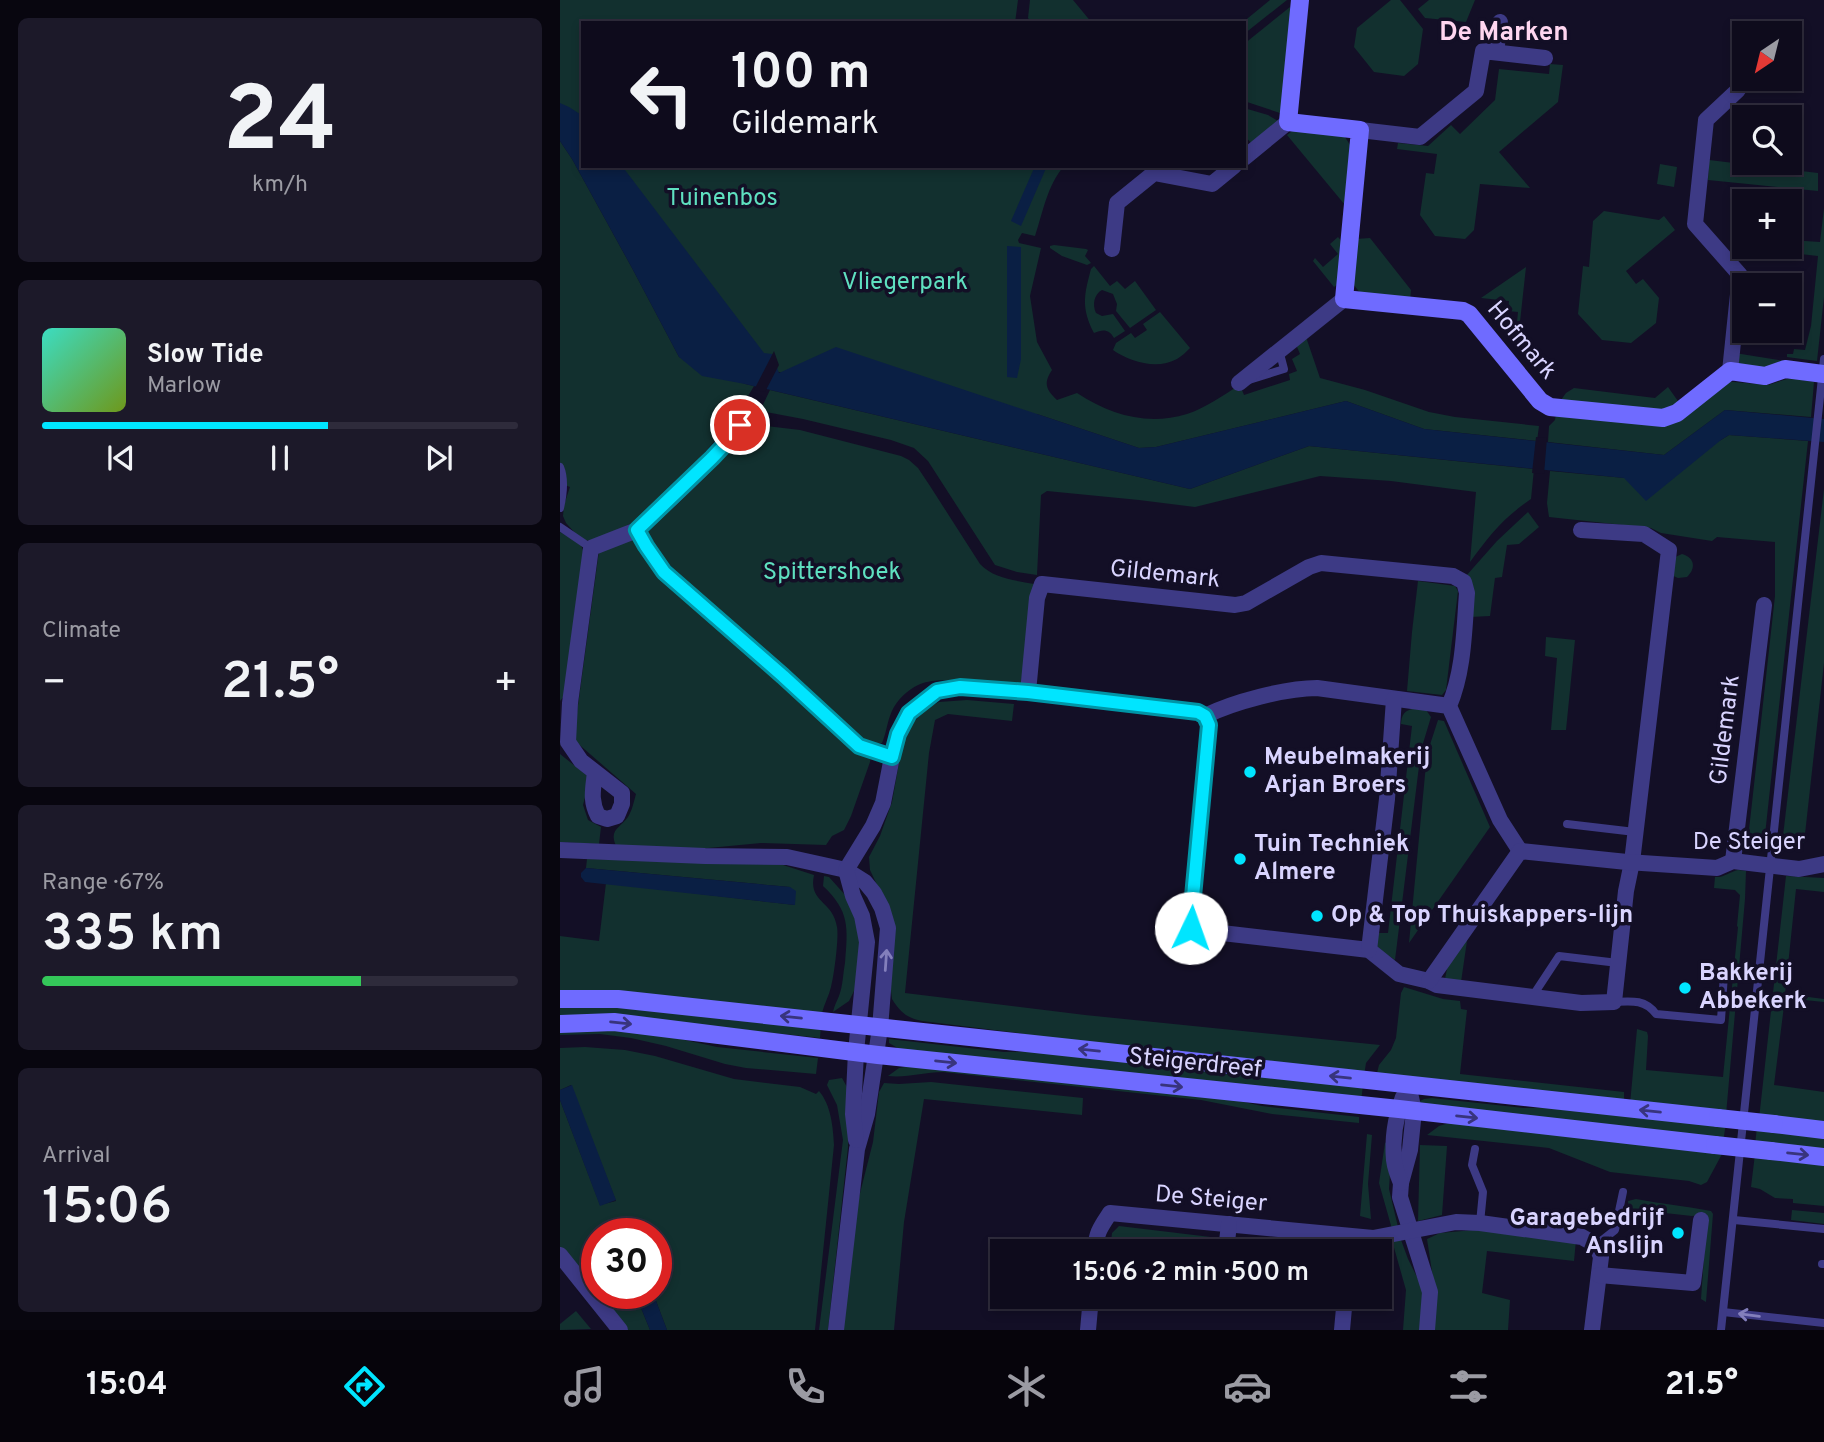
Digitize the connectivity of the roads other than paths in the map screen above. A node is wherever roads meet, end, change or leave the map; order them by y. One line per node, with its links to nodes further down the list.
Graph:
1 (1300, 0): 6 (main road)
2 (1500, 22): 3 (street)
3 (1496, 52): 4 (street); 7 (street)
4 (1545, 58)
5 (1737, 91): 13 (street)
6 (1289, 121): 7 (main road); 8 (street)
7 (1360, 130): 11 (main road)
8 (1246, 156)
9 (1232, 168): 10 (street)
10 (1112, 249)
11 (1343, 299): 13 (main road, Hofmark); 14 (street)
12 (1823, 369): 13 (main road); 37 (lane)
13 (1730, 371)
14 (1239, 383)
15 (740, 425): 19 (street)
16 (560, 467): 17 (lane)
17 (560, 508)
18 (560, 527): 21 (lane)
19 (637, 530): 21 (street); 28 (street)
20 (1581, 530): 31 (street)
21 (591, 548): 25 (street)
22 (1764, 605): 34 (street, Gildemark)
23 (1028, 692): 26 (street, Gildemark); 27 (street); 28 (street)
24 (1394, 699): 26 (street); 27 (street); 39 (street)
25 (565, 705): 29 (street)
26 (1450, 706): 33 (street)
27 (1205, 716): 39 (street)
28 (892, 757): 38 (street)
29 (595, 772)
30 (1567, 824): 31 (lane)
31 (1636, 832): 35 (street)
32 (560, 850): 38 (street)
33 (1520, 851): 35 (street, De Steiger); 42 (street)
34 (1733, 861): 35 (street, De Steiger); 37 (street, De Steiger)
35 (1632, 862): 40 (street)
36 (1824, 864): 37 (street, De Steiger)
37 (1770, 866): 59 (lane)
38 (846, 870): 47 (street); 48 (street, one-way to 38)
39 (1369, 950): 42 (street)
40 (1618, 963): 43 (lane); 45 (street)
41 (1724, 974): 45 (lane)
42 (1429, 981): 43 (street)
43 (1532, 997): 45 (street)
44 (560, 999): 47 (main road, Steigerdreef, one-way to 44)
45 (1614, 1002)
46 (560, 1024): 49 (main road, Steigerdreef, one-way to 49)
47 (859, 1025): 48 (main road, Steigerdreef); 49 (street)
48 (880, 1028): 50 (street); 51 (main road, Steigerdreef, one-way to 48)
49 (856, 1052): 50 (main road, Steigerdreef); 54 (street)
50 (878, 1055): 52 (main road, Steigerdreef, one-way to 52); 54 (street)
51 (1408, 1084): 52 (street); 53 (main road, Steigerdreef, one-way to 51, bridge)
52 (1406, 1110): 56 (main road, Steigerdreef, one-way to 56, bridge); 63 (street)
53 (1824, 1130)
54 (857, 1149): 76 (street)
55 (1475, 1149): 60 (lane)
56 (1824, 1157)
57 (1623, 1192): 68 (lane)
58 (1701, 1220): 70 (street)
59 (1734, 1220): 62 (lane); 73 (lane)
60 (1480, 1223): 63 (street, De Steiger); 68 (street, De Steiger)
61 (1228, 1224): 64 (street, De Steiger); 65 (street); 66 (street, De Steiger)
62 (1824, 1229)
63 (1410, 1231): 67 (street, De Steiger); 79 (street)
64 (1096, 1239)
65 (1227, 1239)
66 (1324, 1239)
67 (1368, 1239)
68 (1596, 1245): 70 (street)
69 (560, 1255): 75 (street)
70 (1599, 1275): 80 (street)
71 (1090, 1309): 77 (street)
72 (1344, 1309): 78 (street)
73 (1723, 1312): 74 (lane, one-way to 73); 81 (lane)
74 (1824, 1324)
75 (620, 1330)
76 (836, 1330)
77 (1088, 1330)
78 (1342, 1330)
79 (1427, 1330)
80 (1592, 1330)
81 (1721, 1330)

